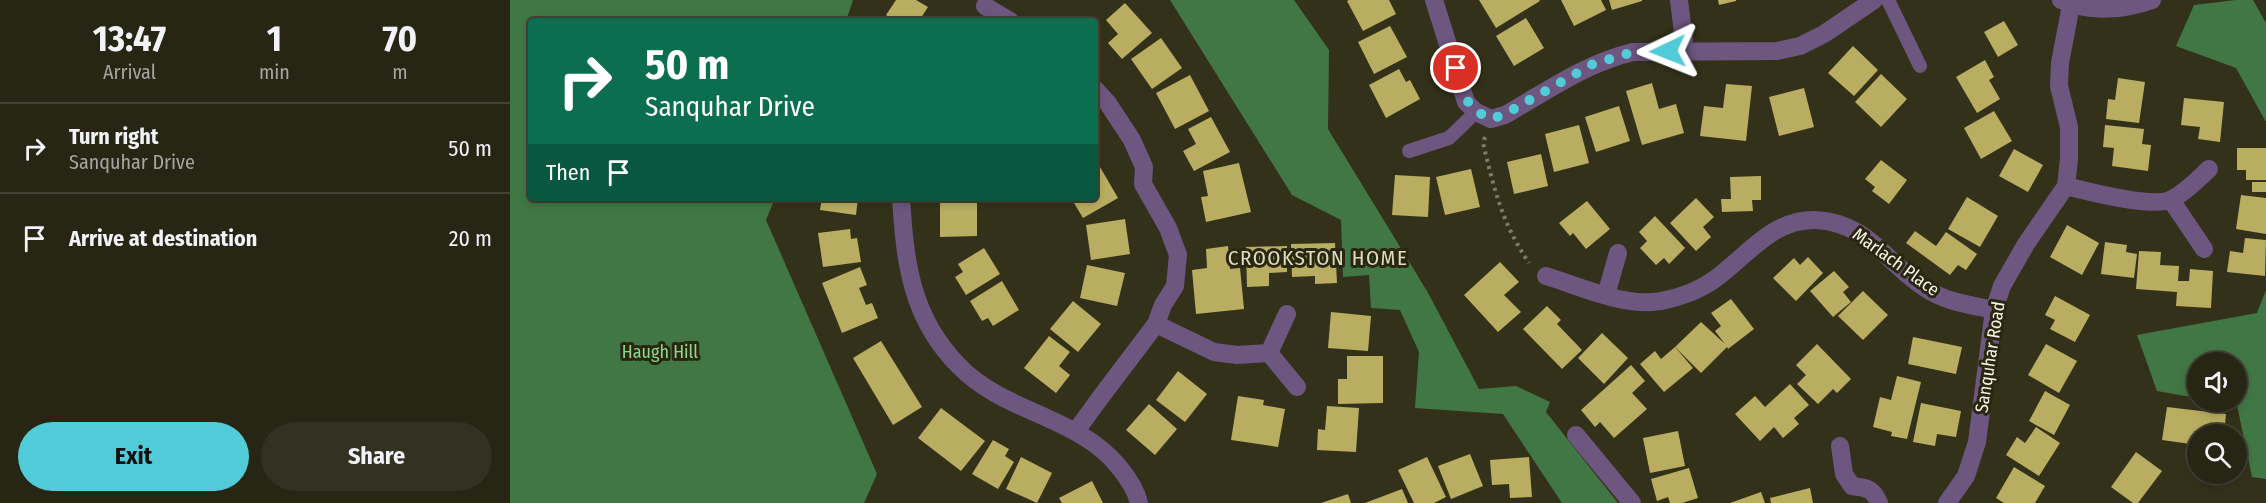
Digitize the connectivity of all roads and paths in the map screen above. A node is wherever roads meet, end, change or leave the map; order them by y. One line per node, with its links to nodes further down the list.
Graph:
1 (1434, 0): 12 (street)
2 (1679, 0): 9 (street)
3 (1874, 0): 9 (street)
4 (1888, 0): 10 (lane)
5 (2152, 0): 6 (street)
6 (2066, 2): 15 (street, Sanquhar Road)
7 (983, 9): 8 (street)
8 (1003, 18)
9 (1685, 50): 12 (street)
10 (1920, 66)
11 (1098, 92): 24 (street)
12 (1483, 115): 13 (lane); 20 (path)
13 (1409, 151)
14 (2209, 169): 16 (street)
15 (2066, 186): 16 (street); 22 (street, Sanquhar Road)
16 (2171, 200): 18 (street)
17 (901, 201): 27 (street)
18 (2204, 249)
19 (1618, 253): 21 (street)
20 (1546, 276): 21 (street, Marlach Place)
21 (1606, 295): 22 (street, Marlach Place)
22 (1994, 310): 33 (street, Sanquhar Road)
23 (1287, 314): 25 (street)
24 (1156, 324): 25 (street); 27 (street)
25 (1269, 353): 26 (street)
26 (1297, 387)
27 (1076, 431): 30 (street)
28 (1576, 435): 31 (street)
29 (1840, 446): 32 (street)
30 (1139, 503)
31 (1632, 503)
32 (1879, 503)
33 (1947, 503)

